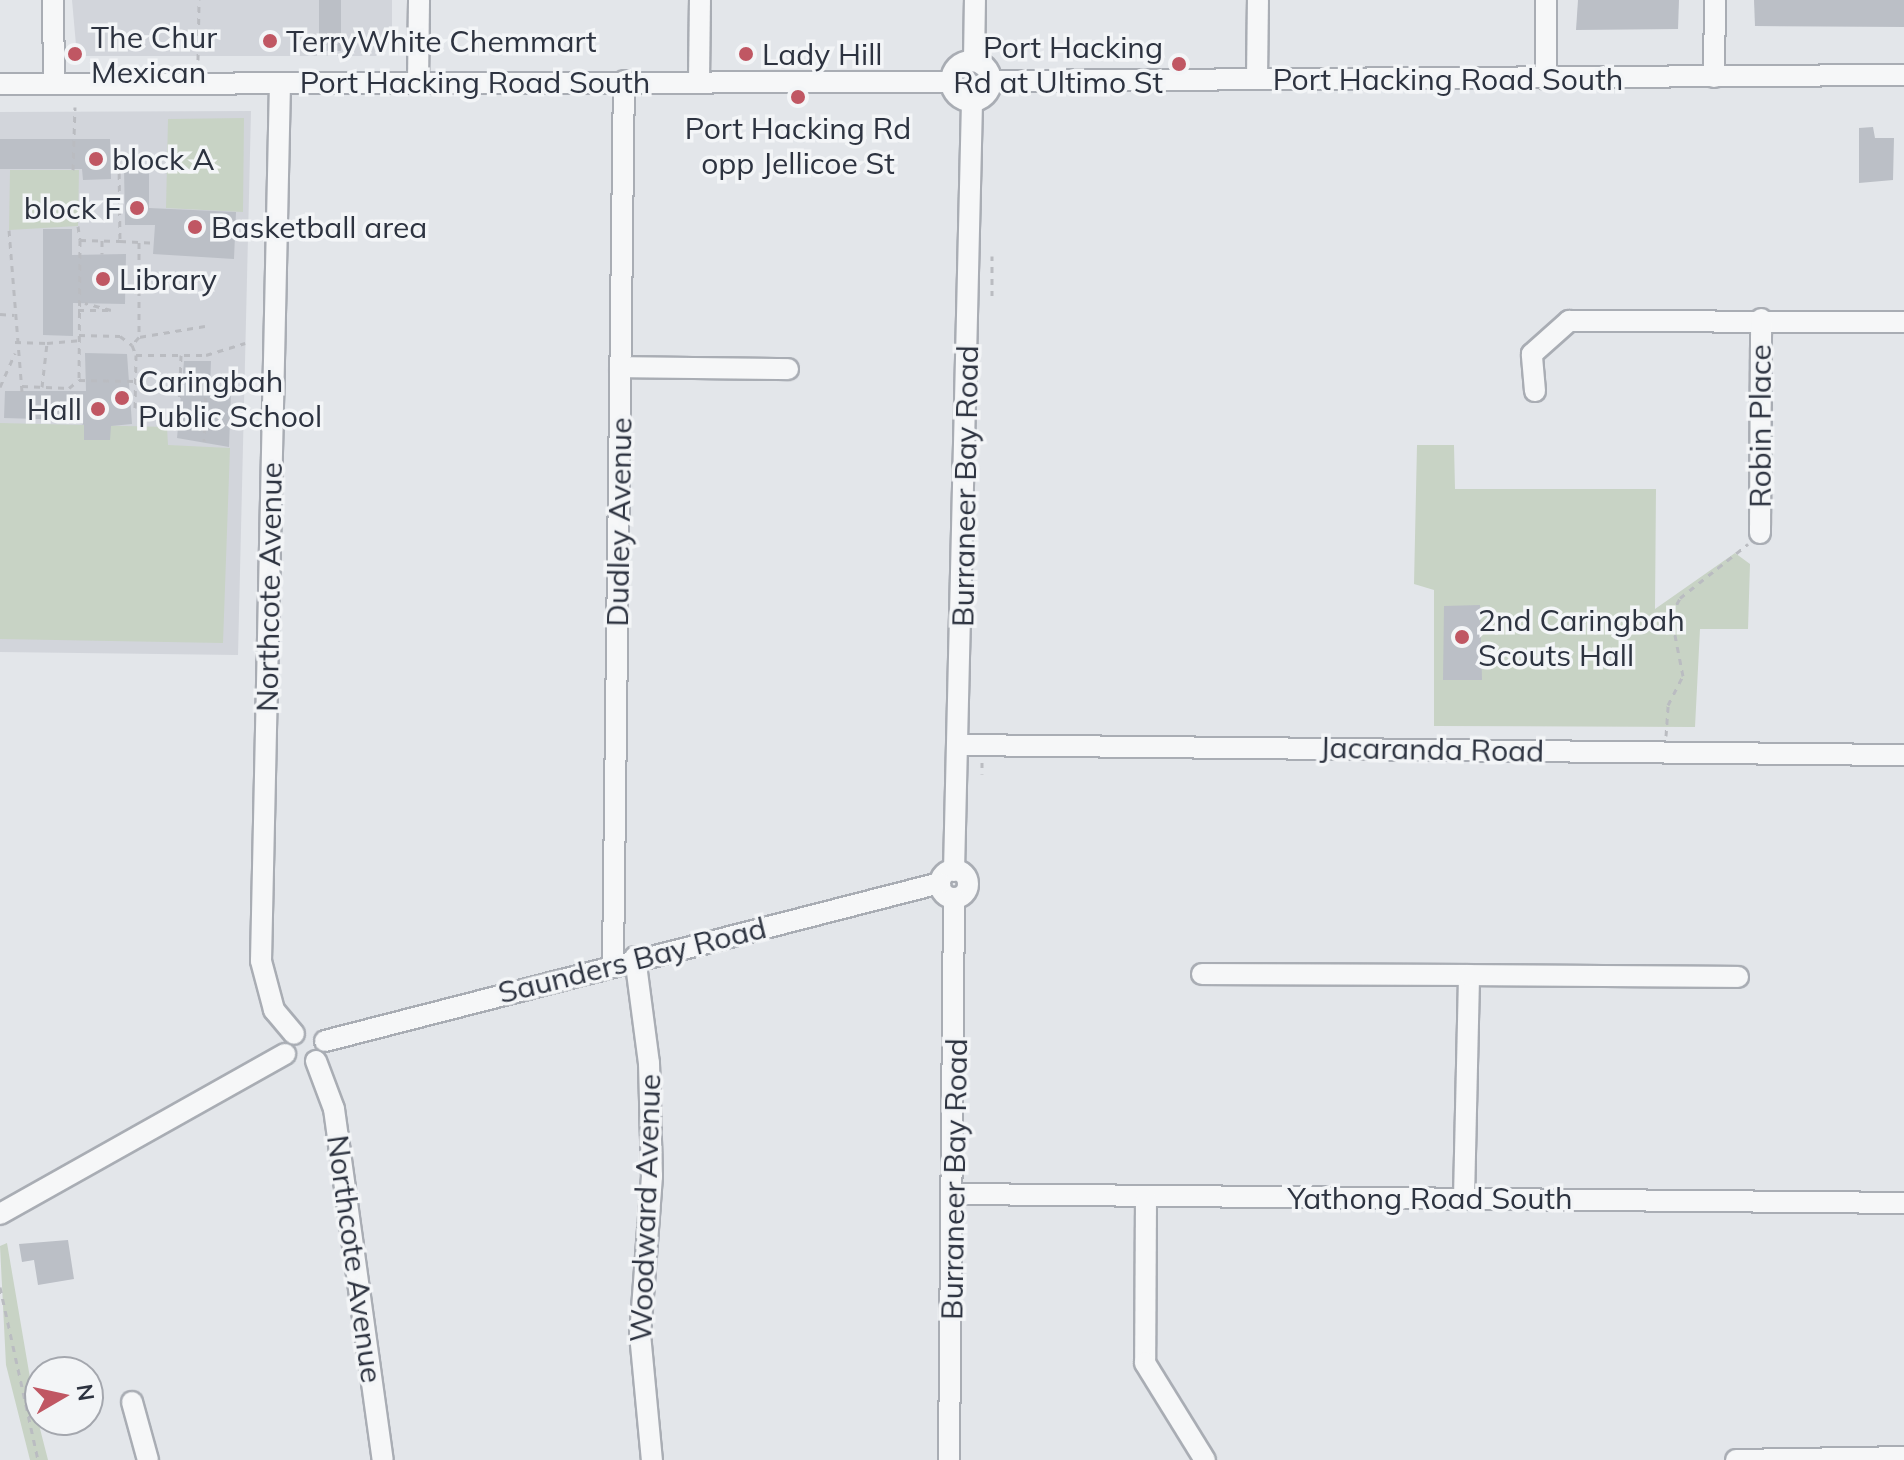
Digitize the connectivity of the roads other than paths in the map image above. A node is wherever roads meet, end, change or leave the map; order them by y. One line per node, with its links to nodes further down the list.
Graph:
1 (53, 0): 17 (street)
2 (419, 0): 19 (street)
3 (700, 0): 13 (street)
4 (975, 0): 8 (street)
5 (1258, 0): 11 (street)
6 (1546, 0): 12 (street)
7 (1715, 0): 10 (street)
8 (974, 61): 15 (street); 16 (street)
9 (1904, 75): 10 (street, Port Hacking Road South)
10 (1714, 77): 12 (street, Port Hacking Road South)
11 (1257, 79): 12 (street, Port Hacking Road South); 15 (street, Port Hacking Road South)
12 (1546, 79)
13 (699, 80): 14 (street, Port Hacking Road South); 16 (street, Port Hacking Road South)
14 (624, 81): 19 (street, Port Hacking Road South); 24 (street, Dudley Avenue)
15 (991, 81): 21 (street)
16 (951, 82): 21 (street)
17 (54, 83): 18 (street, Port Hacking Road South); 20 (street, Port Hacking Road South)
18 (280, 83): 19 (street, Port Hacking Road South); 36 (street, Northcote Avenue)
19 (418, 83)
20 (0, 84)
21 (972, 102): 28 (street, Burraneer Bay Road)
22 (1761, 319): 23 (street, Robin Place); 26 (street, Robin Place); 27 (street, Robin Place)
23 (1904, 322)
24 (620, 367): 25 (street); 32 (street, Dudley Avenue)
25 (788, 369)
26 (1535, 391)
27 (1760, 533)
28 (959, 745): 29 (street, Jacaranda Road); 30 (street, Burraneer Bay Road)
29 (1904, 755)
30 (949, 884): 31 (street, Saunders Bay Road); 40 (street, Burraneer Bay Road)
31 (635, 957): 32 (street, Saunders Bay Road); 49 (street, Woodward Avenue)
32 (613, 963): 37 (street, Saunders Bay Road)
33 (1202, 974): 34 (street)
34 (1469, 975): 35 (street); 42 (street)
35 (1738, 977)
36 (294, 1034): 37 (street); 38 (street)
37 (325, 1041): 39 (street)
38 (285, 1054): 39 (street); 44 (street)
39 (316, 1061): 48 (street, Northcote Avenue)
40 (956, 1194): 41 (street, Yathong Road South); 50 (street, Burraneer Bay Road)
41 (1146, 1198): 42 (street, Yathong Road South); 51 (street)
42 (1464, 1198): 43 (street, Yathong Road South)
43 (1904, 1203)
44 (0, 1214)
45 (132, 1402): 47 (street)
46 (1904, 1457): 52 (street)
47 (148, 1460)
48 (383, 1460)
49 (652, 1460)
50 (949, 1460)
51 (1205, 1460)
52 (1736, 1460)

